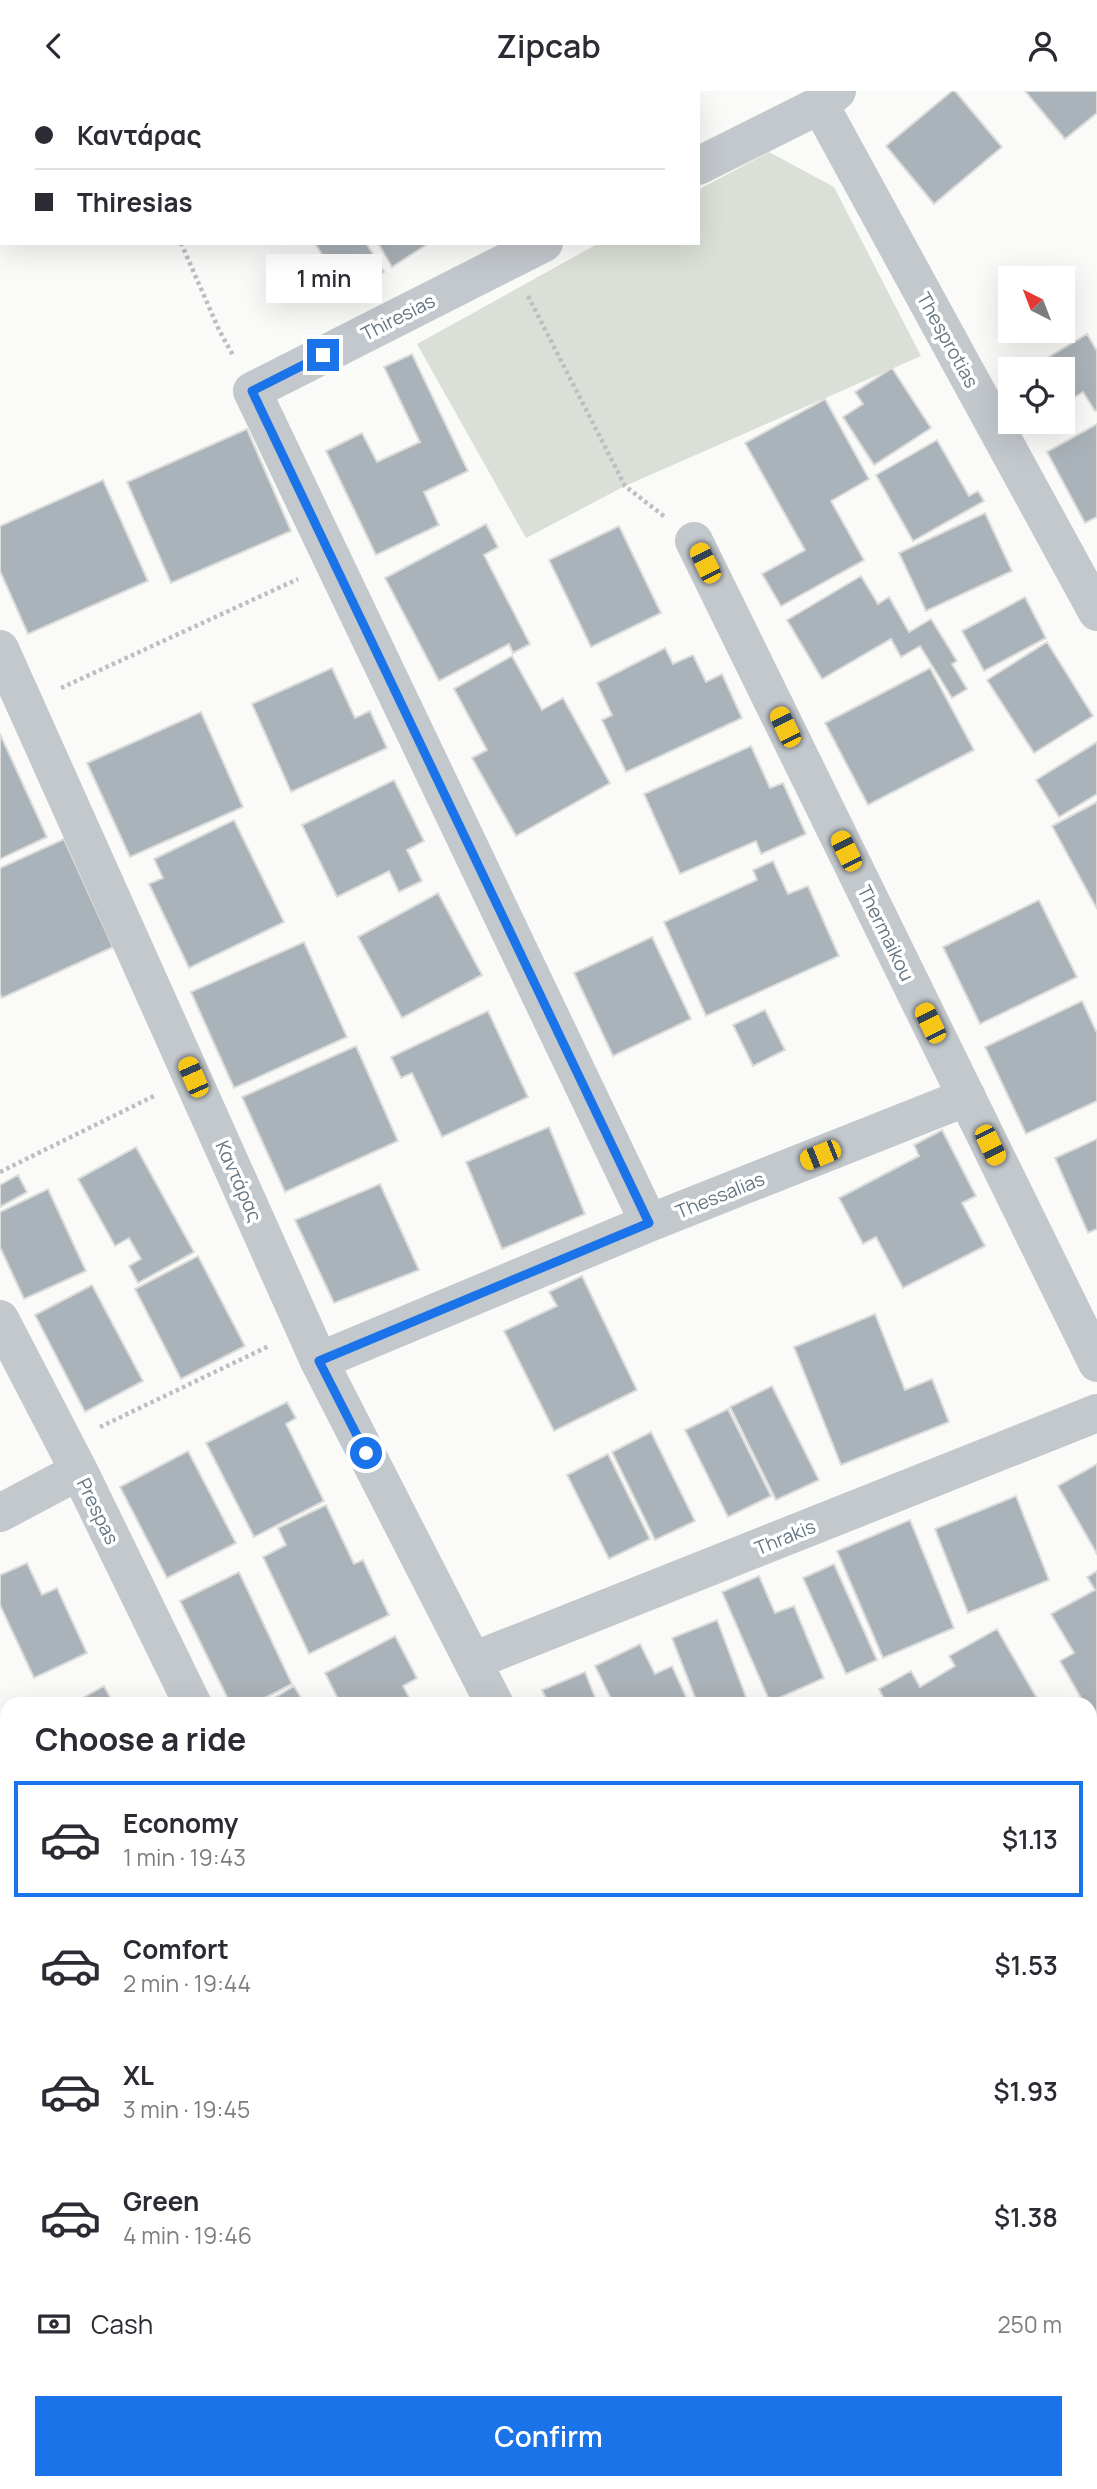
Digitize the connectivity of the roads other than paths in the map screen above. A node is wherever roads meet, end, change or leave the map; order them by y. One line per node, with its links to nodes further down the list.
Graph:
1 (828, 98): 2 (street); 5 (street, Thesprotias)
2 (700, 165)
3 (540, 245): 8 (street, Thiresias)
4 (694, 541): 7 (street, Thermaikou)
5 (1097, 613)
6 (0, 649): 10 (street, Καντάρας)
7 (967, 1097): 8 (street, Thessalias); 11 (street, Thermaikou)
8 (649, 1223): 10 (street, Thessalias)
9 (0, 1319): 13 (street, Prespas)
10 (312, 1344): 15 (street, Καντάρας)
11 (1097, 1363)
12 (1097, 1413): 15 (street, Thrakis)
13 (72, 1458): 14 (street); 16 (street, Prespas)
14 (0, 1513)
15 (472, 1661): 17 (street, Καντάρας)
16 (189, 1697)
17 (491, 1697)

